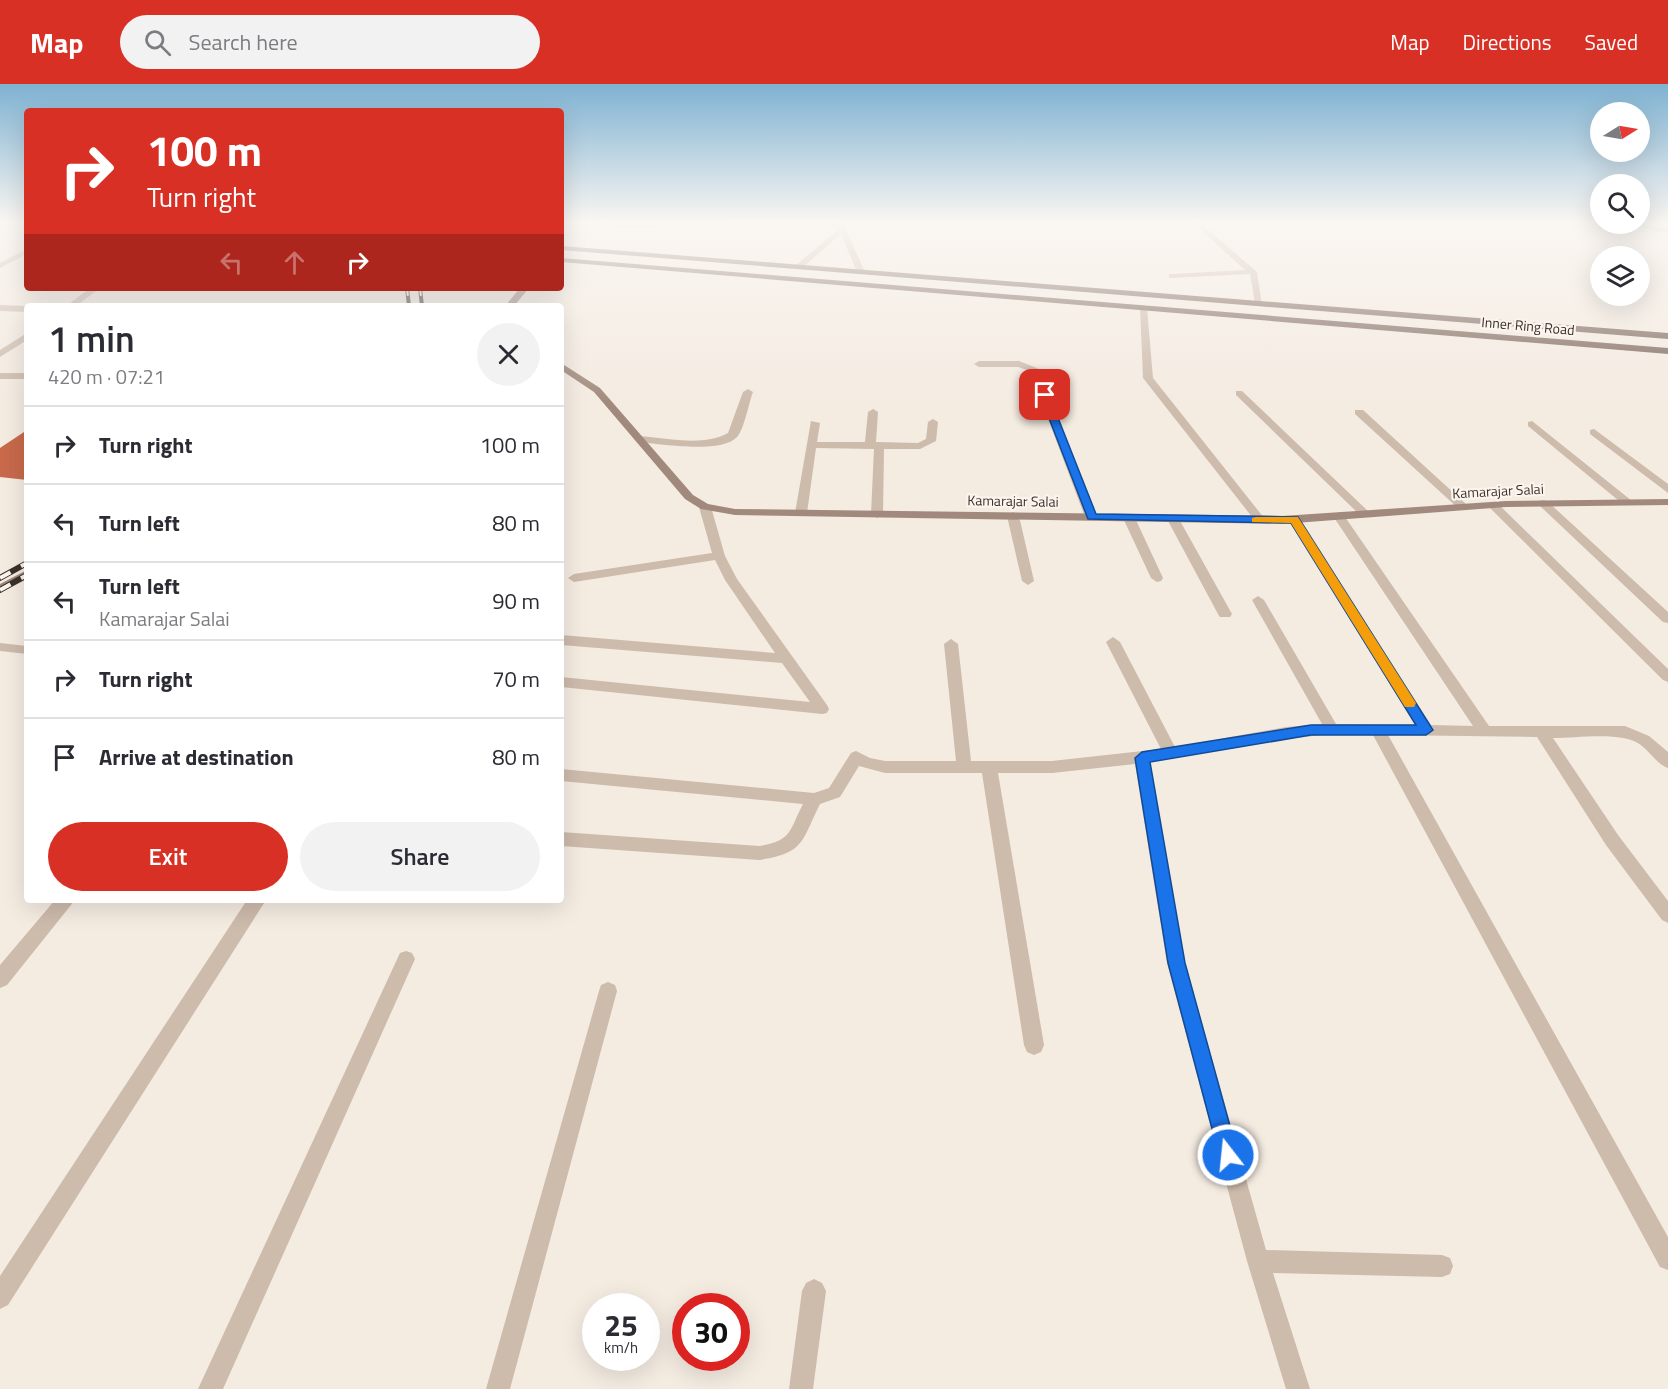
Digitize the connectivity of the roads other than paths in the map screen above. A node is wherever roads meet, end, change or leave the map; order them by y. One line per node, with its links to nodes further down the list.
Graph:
1 (827, 282): 10 (main road, Inner Ring Road)
2 (988, 282): 8 (main road, Inner Ring Road)
3 (1254, 282): 8 (lane)
4 (92, 291): 6 (street)
5 (522, 291): 7 (main road)
6 (74, 303)
7 (512, 303)
8 (1259, 303): 12 (main road, Inner Ring Road)
9 (0, 308): 11 (street)
10 (1143, 308): 14 (main road, Inner Ring Road); 47 (street)
11 (24, 309)
12 (1668, 336)
13 (24, 338): 15 (street)
14 (1668, 351)
15 (0, 354)
16 (979, 364): 43 (street)
17 (564, 368): 28 (main road, Kamarajar Salai)
18 (0, 376): 19 (street)
19 (24, 376)
20 (748, 392): 28 (street)
21 (1239, 393): 40 (street)
22 (873, 412): 30 (street)
23 (1359, 412): 37 (street)
24 (933, 422): 30 (street)
25 (815, 423): 29 (street)
26 (1532, 424): 34 (street)
27 (1594, 432): 31 (street)
28 (639, 438): 36 (main road, Kamarajar Salai)
29 (811, 445): 30 (street); 38 (street)
30 (875, 446): 39 (street)
31 (1668, 490)
32 (1668, 502): 34 (main road, Kamarajar Salai)
33 (1543, 503): 34 (main road, Kamarajar Salai); 35 (main road, Kamarajar Salai); 56 (street)
34 (1628, 503)
35 (1493, 505): 37 (main road, Kamarajar Salai); 63 (street)
36 (705, 507): 38 (main road, Kamarajar Salai); 48 (street)
37 (1463, 507): 40 (main road, Kamarajar Salai)
38 (801, 513): 39 (main road, Kamarajar Salai)
39 (877, 514): 41 (main road, Kamarajar Salai)
40 (1365, 514): 42 (main road, Kamarajar Salai)
41 (1013, 516): 43 (main road, Kamarajar Salai); 52 (street)
42 (1339, 516): 46 (main road, Kamarajar Salai); 68 (street)
43 (1091, 517): 44 (main road, Kamarajar Salai)
44 (1128, 518): 45 (main road, Kamarajar Salai); 51 (street)
45 (1173, 519): 47 (main road, Kamarajar Salai); 55 (street)
46 (1294, 519): 47 (main road, Kamarajar Salai); 67 (street)
47 (1260, 520)
48 (719, 556): 50 (street); 62 (street)
49 (24, 576): 53 (main road)
50 (574, 578)
51 (1157, 578)
52 (1028, 580)
53 (0, 589)
54 (1258, 600): 65 (street)
55 (1225, 614)
56 (1668, 619)
57 (564, 640): 62 (street)
58 (1113, 642): 70 (street)
59 (951, 644): 73 (street)
60 (0, 647): 61 (lane)
61 (24, 650)
62 (788, 659): 64 (street)
63 (1668, 677)
64 (564, 682)
65 (1332, 729): 66 (street); 70 (street)
66 (1377, 729): 67 (street); 85 (street)
67 (1426, 730): 68 (street)
68 (1485, 731): 69 (street)
69 (1541, 732): 72 (street); 80 (street)
70 (1170, 752): 71 (street)
71 (1142, 758): 74 (street); 86 (street)
72 (1668, 762)
73 (964, 766): 74 (street); 76 (street)
74 (989, 766): 84 (street)
75 (564, 775): 76 (street)
76 (814, 799): 77 (street)
77 (564, 839)
78 (63, 903): 82 (street)
79 (255, 903): 89 (street)
80 (1668, 915)
81 (406, 960): 90 (street)
82 (0, 979)
83 (608, 991): 91 (street)
84 (1034, 1045)
85 (1668, 1259)
86 (1258, 1261): 87 (street); 93 (street)
87 (1442, 1266)
88 (814, 1291): 92 (street)
89 (0, 1297)
90 (210, 1389)
91 (498, 1389)
92 (801, 1389)
93 (1298, 1389)

